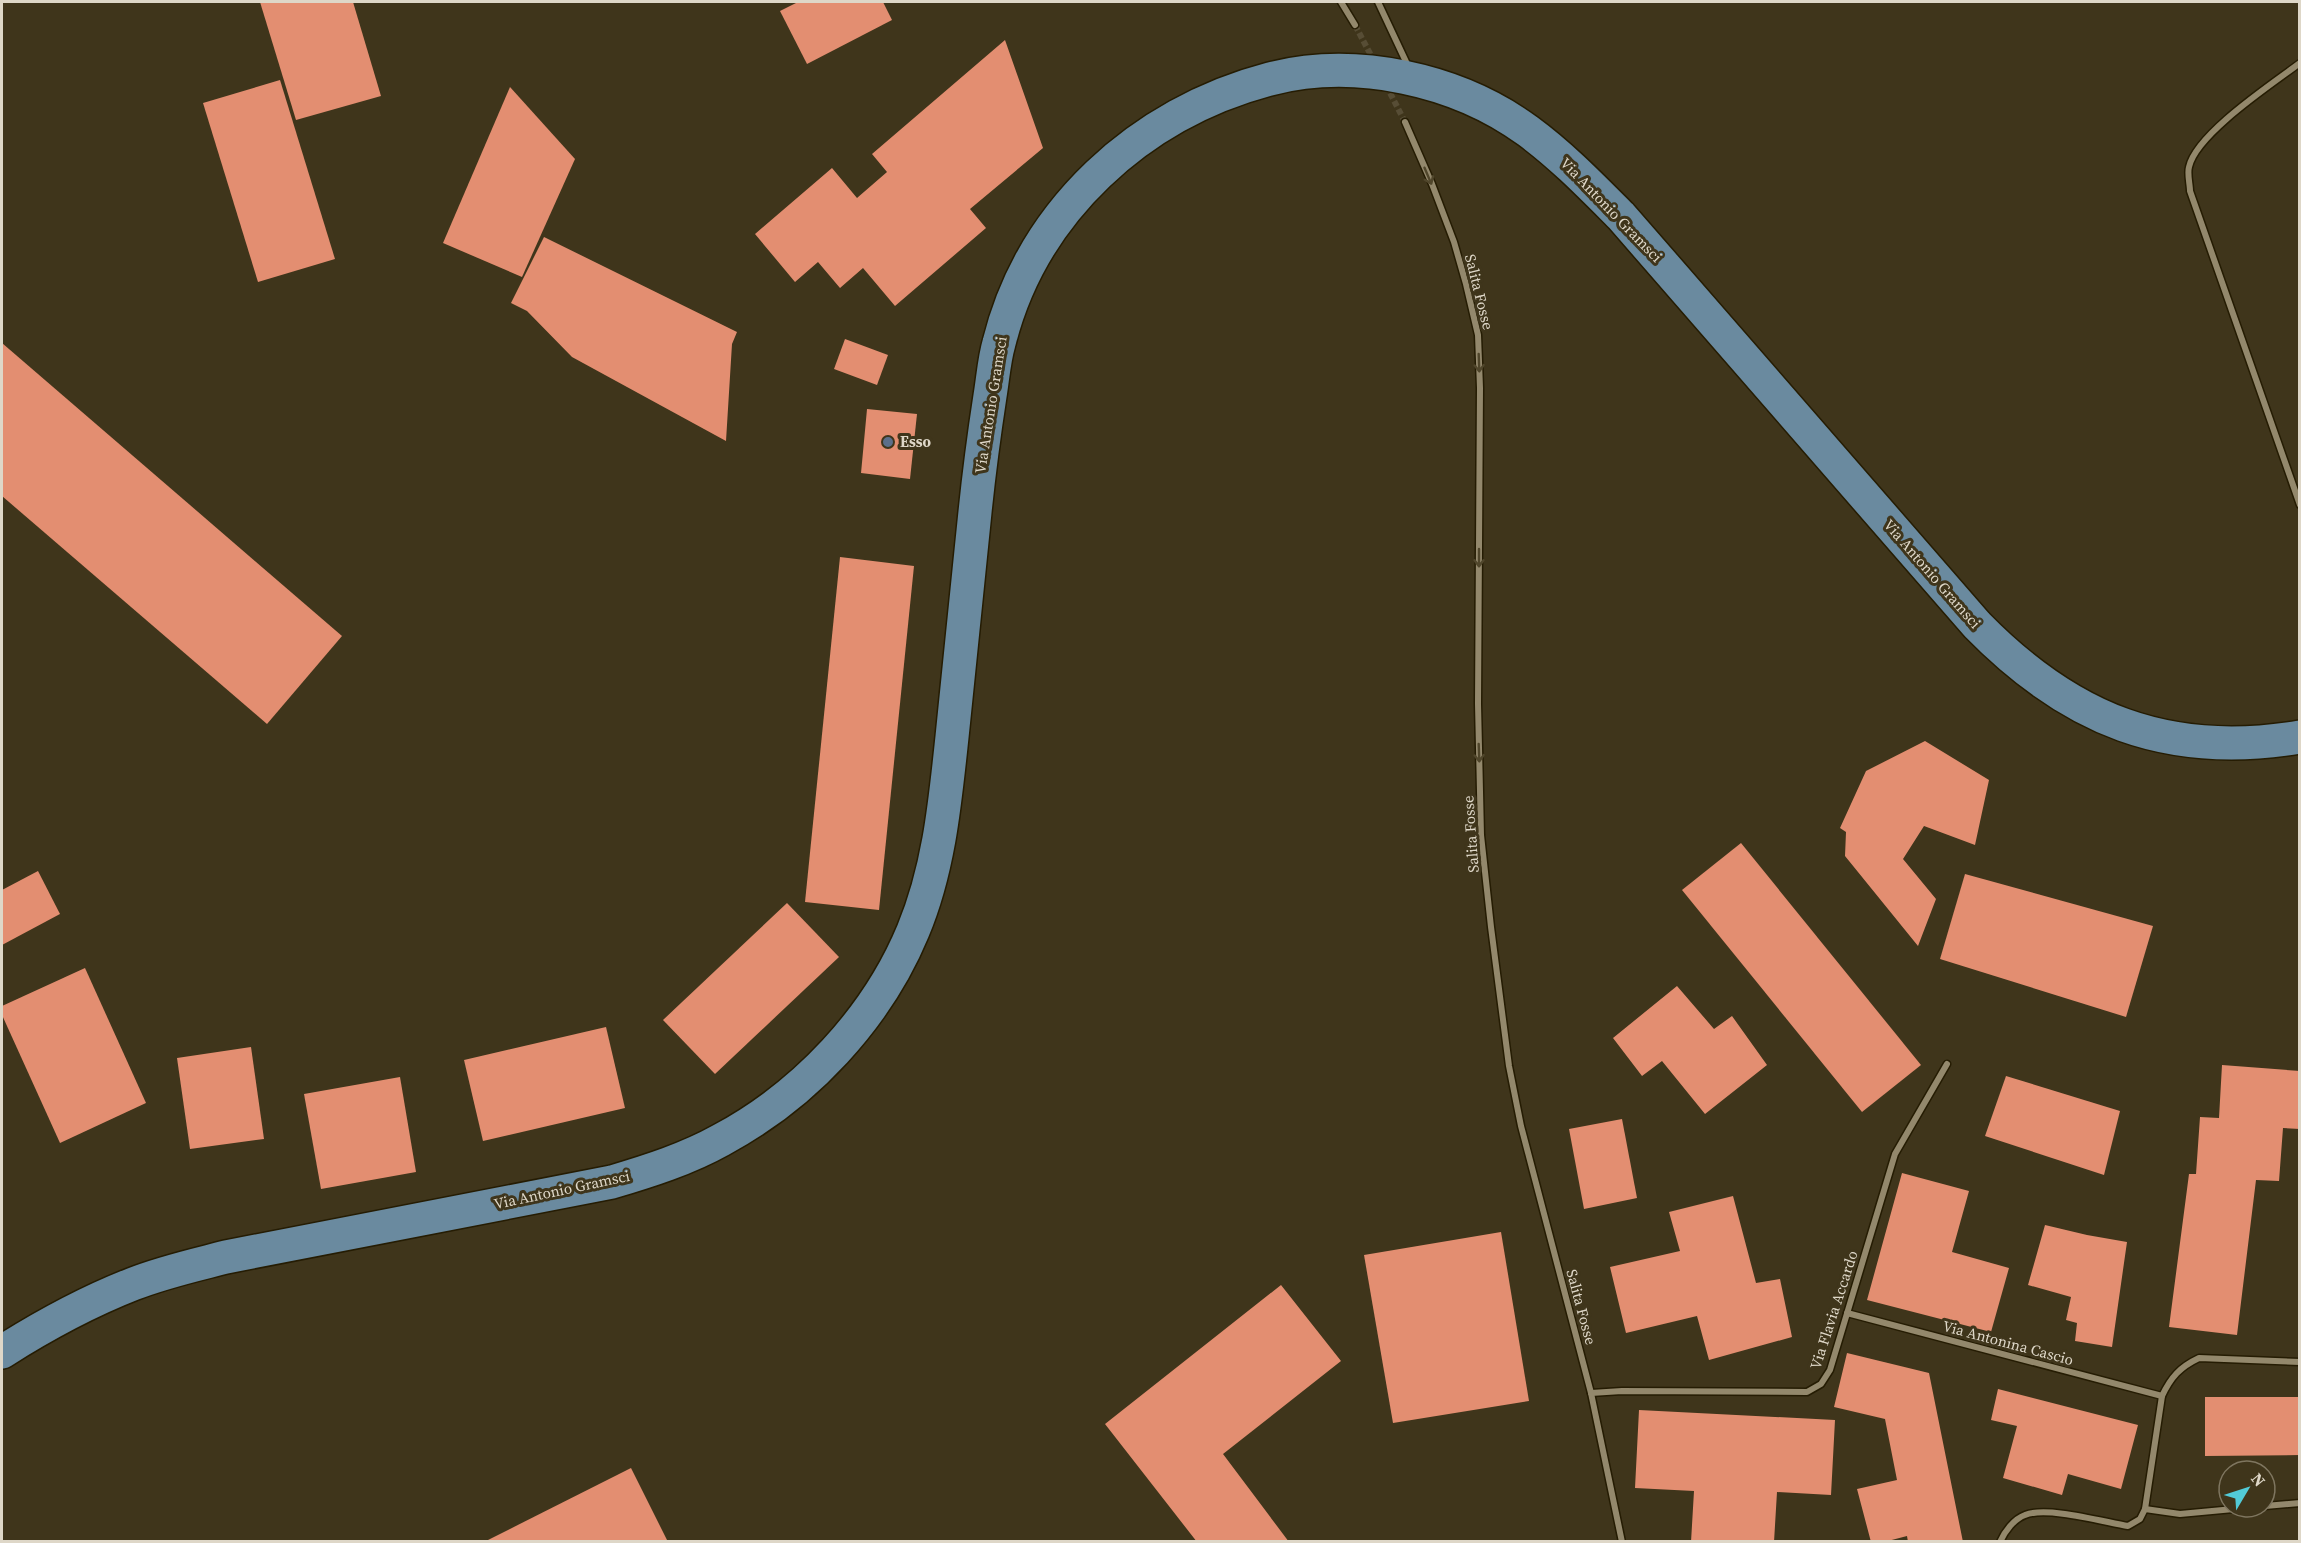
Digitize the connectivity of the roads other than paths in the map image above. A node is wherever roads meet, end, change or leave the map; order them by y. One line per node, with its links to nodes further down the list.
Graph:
1 (1341, 2): 3 (street)
2 (1378, 2): 5 (street)
3 (1355, 25)
4 (2300, 63): 7 (street)
5 (1415, 80): 8 (main road, Via Antonio Gramsci); 11 (main road, Via Antonio Gramsci)
6 (1405, 122): 13 (street, Salita Fosse, one-way to 13)
7 (2300, 505)
8 (2300, 737)
9 (1947, 1064): 10 (street, Via Flavia Accardo)
10 (1847, 1313): 13 (street, Via Flavia Accardo); 14 (street, Via Antonina Cascio)
11 (2, 1352)
12 (2300, 1362): 14 (street)
13 (1592, 1394): 19 (street, Salita Fosse)
14 (2162, 1396): 17 (street)
15 (2300, 1503): 16 (street)
16 (2277, 1505)
17 (2145, 1509): 18 (street); 20 (street)
18 (2217, 1511)
19 (1622, 1542)
20 (2000, 1542)

